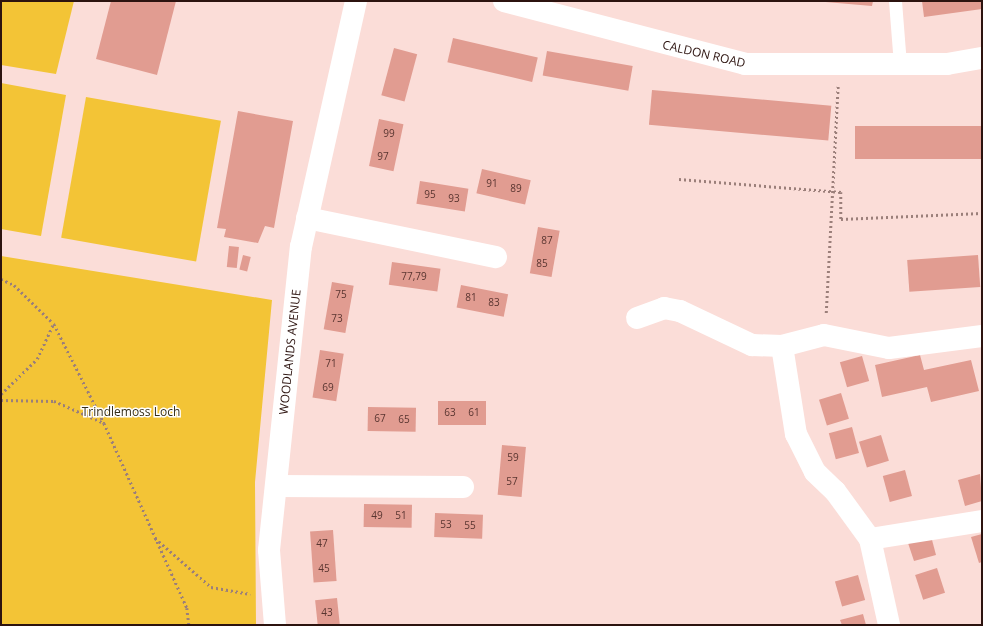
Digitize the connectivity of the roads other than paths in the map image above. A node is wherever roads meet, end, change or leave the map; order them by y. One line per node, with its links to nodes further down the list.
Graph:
1 (356, 1): 6 (street, WOODLANDS AVENUE)
2 (504, 1): 5 (street, CALDON ROAD)
3 (895, 1): 5 (lane)
4 (982, 58): 5 (street, CALDON ROAD)
5 (900, 64)
6 (307, 218): 7 (street); 11 (street, WOODLANDS AVENUE)
7 (496, 257)
8 (637, 318): 10 (street)
9 (982, 336): 10 (street)
10 (782, 346): 14 (street)
11 (276, 486): 12 (street); 15 (street, WOODLANDS AVENUE)
12 (463, 487)
13 (982, 521): 14 (street)
14 (870, 539): 16 (street)
15 (275, 625)
16 (889, 625)

